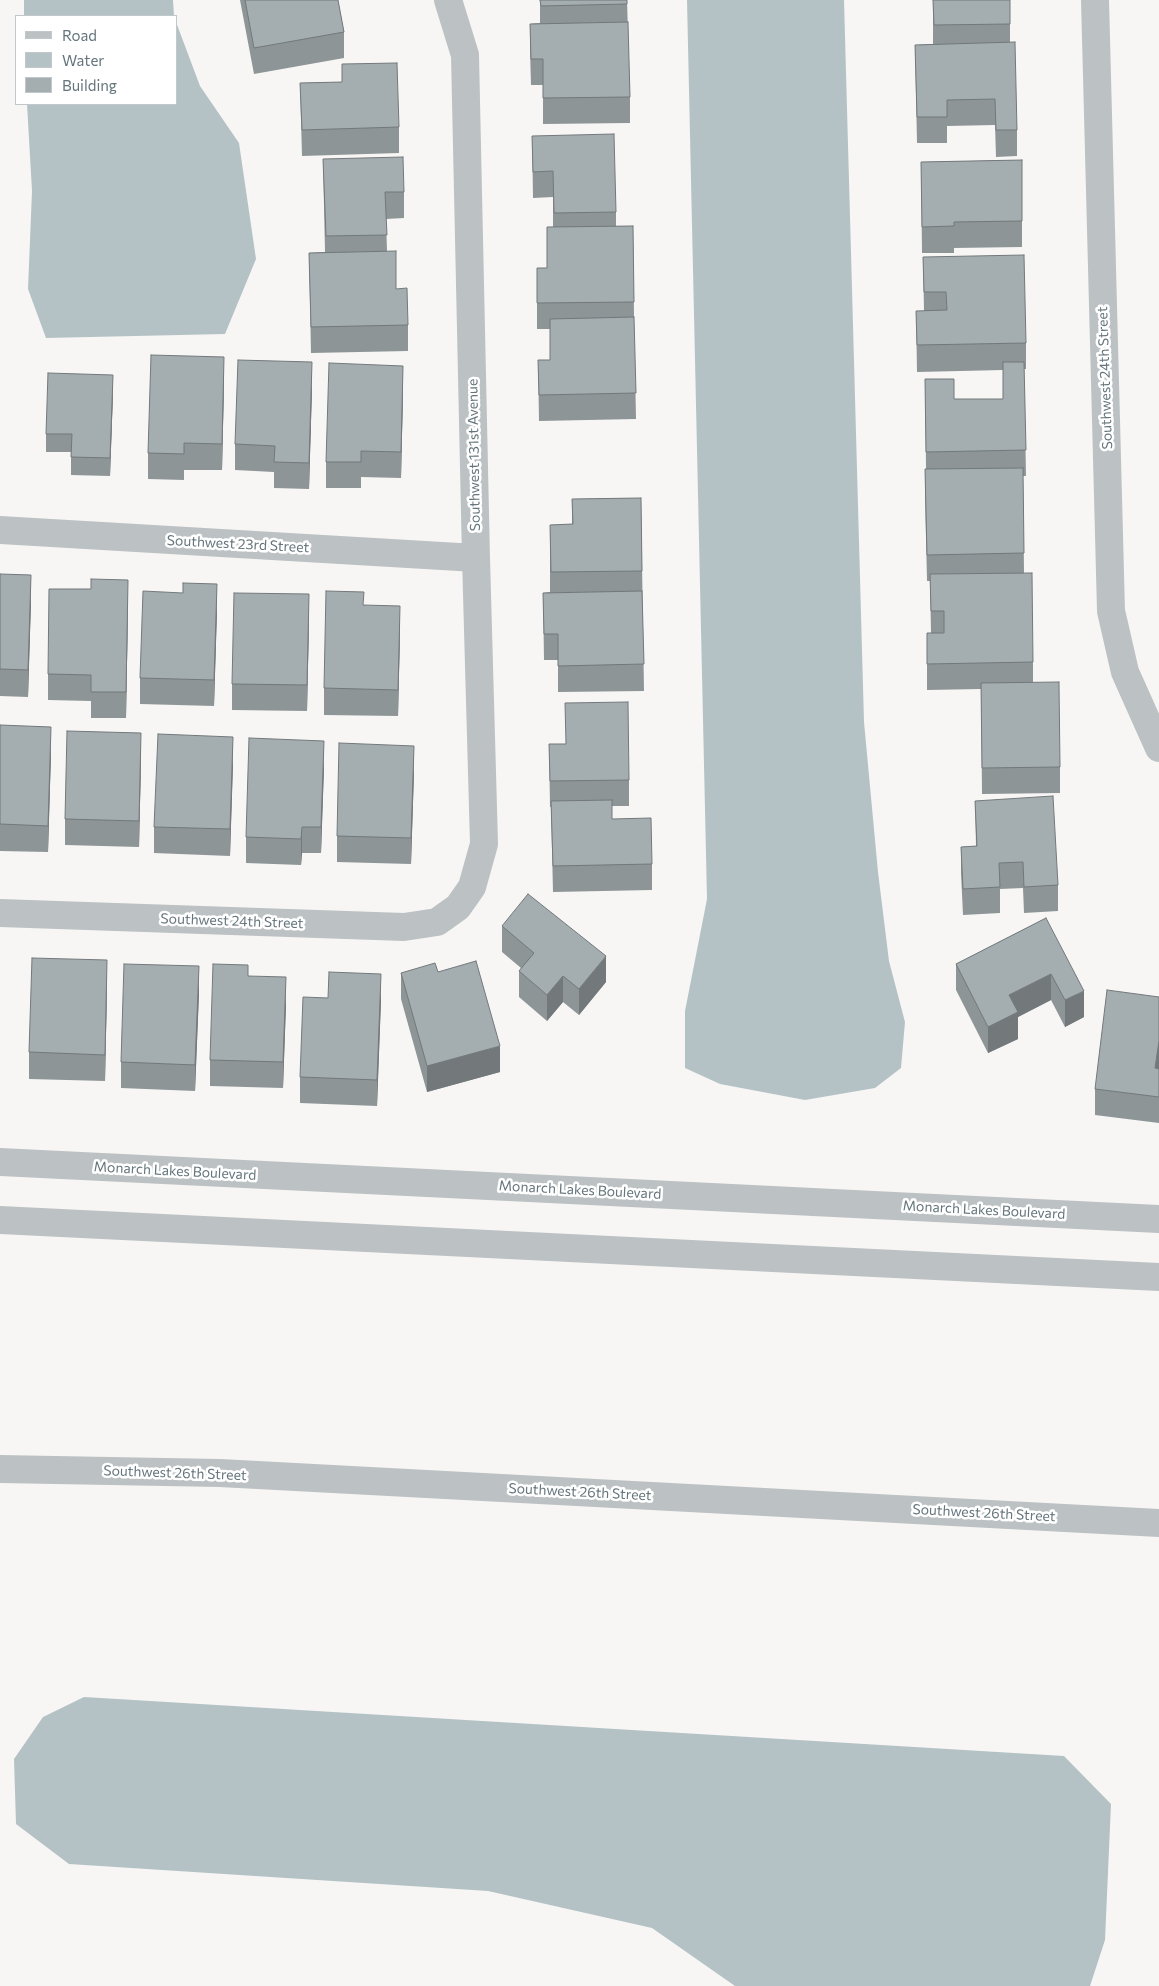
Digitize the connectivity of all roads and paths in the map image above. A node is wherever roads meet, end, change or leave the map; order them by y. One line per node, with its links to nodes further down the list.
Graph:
1 (448, 0): 4 (street, Southwest 131st Avenue)
2 (1094, 0): 5 (street, Southwest 24th Street)
3 (0, 530): 4 (street, Southwest 23rd Street)
4 (476, 558): 6 (street, Southwest 131st Avenue)
5 (1159, 748)
6 (458, 907): 7 (street, Southwest 24th Street)
7 (0, 913)
8 (0, 1162): 9 (street, Monarch Lakes Boulevard)
9 (1159, 1219)
10 (0, 1220): 11 (street)
11 (1159, 1277)
12 (0, 1469): 13 (street, Southwest 26th Street)
13 (1159, 1522)

